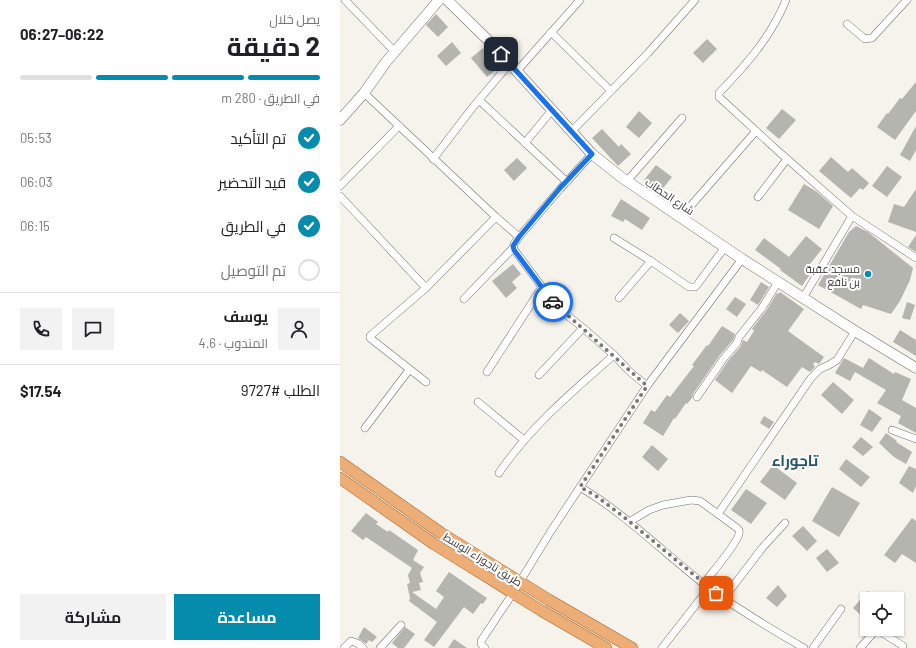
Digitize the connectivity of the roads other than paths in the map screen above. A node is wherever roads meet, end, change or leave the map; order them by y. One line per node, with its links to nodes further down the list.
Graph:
1 (345, 0): 10 (street)
2 (439, 0): 10 (street)
3 (447, 0): 11 (street, شارع الحطاب)
4 (580, 0): 9 (street)
5 (695, 0): 13 (street)
6 (786, 0): 20 (street)
7 (907, 0): 8 (street)
8 (847, 24)
9 (551, 32): 12 (street); 13 (street)
10 (395, 52): 14 (street)
11 (510, 63): 12 (street, شارع الحطاب); 15 (street)
12 (517, 71): 16 (street, شارع الحطاب)
13 (611, 91): 21 (street)
14 (364, 93): 18 (street); 19 (street)
15 (479, 100): 22 (street); 24 (street)
16 (552, 110): 21 (street, شارع الحطاب); 22 (street)
17 (682, 118): 26 (street)
18 (340, 120)
19 (399, 126): 24 (street); 28 (street)
20 (756, 131): 25 (street); 33 (street)
21 (571, 132): 23 (street, شارع الحطاب)
22 (525, 142): 27 (street)
23 (592, 154): 26 (street, شارع الحطاب); 27 (street)
24 (433, 159): 32 (street)
25 (787, 159): 30 (street); 31 (street)
26 (627, 181): 33 (street, شارع الحطاب)
27 (566, 182): 34 (street)
28 (340, 186)
29 (340, 196): 43 (street)
30 (758, 197)
31 (852, 216): 38 (street); 45 (street)
32 (496, 217): 34 (street); 43 (street)
33 (681, 217): 36 (street, شارع الحطاب)
34 (519, 237): 37 (street)
35 (614, 238): 40 (street)
36 (725, 247): 39 (street, شارع الحطاب); 40 (street)
37 (513, 248): 42 (street); 46 (street)
38 (916, 258)
39 (742, 259): 41 (street, شارع الحطاب); 55 (street)
40 (651, 261): 44 (street)
41 (778, 282): 45 (street, شارع الحطاب); 56 (street)
42 (542, 287): 47 (street); 52 (street)
43 (426, 288): 51 (street)
44 (619, 298)
45 (803, 298): 48 (street, شارع الحطاب)
46 (464, 299)
47 (583, 328): 49 (street); 53 (street)
48 (855, 331): 50 (street, شارع الحطاب); 66 (street)
49 (614, 355): 55 (street); 61 (street)
50 (916, 368)
51 (409, 370): 54 (street); 58 (street)
52 (486, 372)
53 (539, 375)
54 (426, 382)
55 (647, 386): 65 (street)
56 (697, 397)
57 (478, 402): 61 (street)
58 (365, 428)
59 (892, 430): 60 (street)
60 (916, 439)
61 (524, 440): 63 (street)
62 (340, 462): 69 (main road, طريق تاجوراء الوسط)
63 (499, 473)
64 (340, 478): 71 (main road)
65 (580, 487): 67 (street); 69 (street)
66 (718, 514): 67 (street); 70 (street)
67 (630, 522): 70 (street)
68 (784, 523): 72 (street)
69 (519, 582): 71 (street); 81 (main road, طريق تاجوراء الوسط)
70 (706, 585): 72 (street); 82 (street)
71 (513, 593): 79 (street); 80 (main road)
72 (724, 598): 83 (street)
73 (841, 609): 84 (street)
74 (402, 625): 78 (street)
75 (903, 646): 85 (street)
76 (344, 648): 77 (street)
77 (363, 648)
78 (380, 648)
79 (485, 648)
80 (606, 648)
81 (632, 648)
82 (662, 648)
83 (804, 648)
84 (813, 648)
85 (860, 648)

